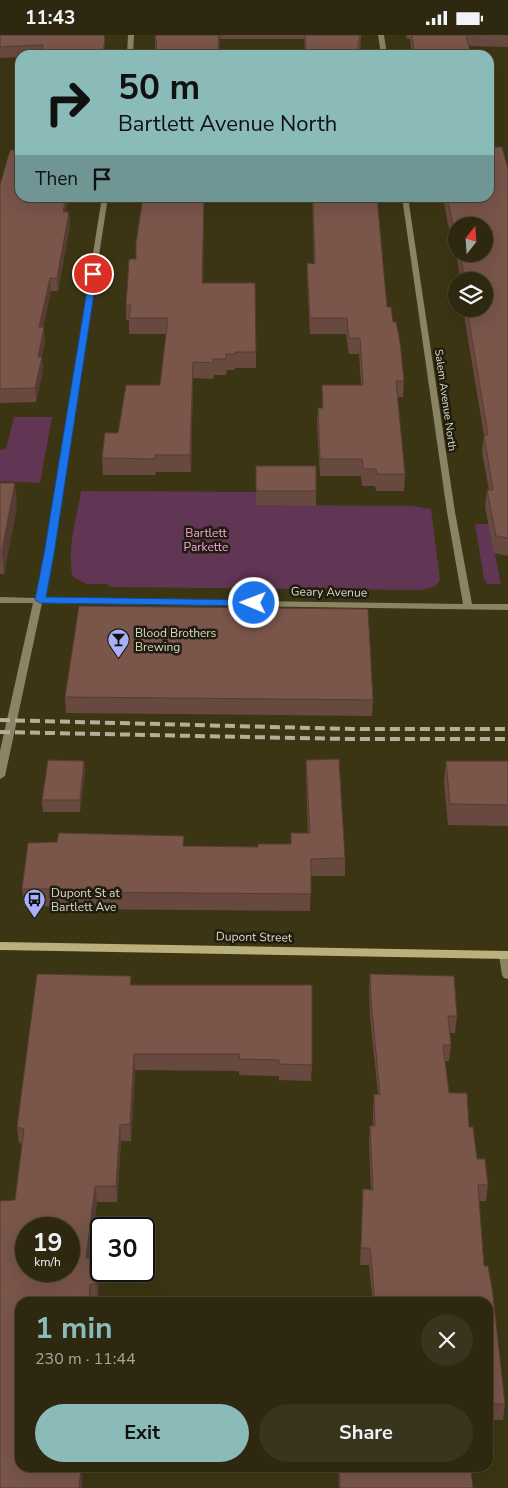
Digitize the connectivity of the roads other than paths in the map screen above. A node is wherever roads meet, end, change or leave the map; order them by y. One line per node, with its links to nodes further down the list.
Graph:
1 (132, 35): 3 (street)
2 (381, 35): 4 (street)
3 (130, 50)
4 (383, 50)
5 (104, 202): 8 (street)
6 (406, 202): 9 (street, Salem Avenue North)
7 (0, 600): 8 (street, Geary Avenue)
8 (40, 600): 9 (street, Geary Avenue); 11 (street)
9 (468, 606): 10 (street, Geary Avenue)
10 (508, 607)
11 (0, 776)
12 (0, 946): 13 (main road, Dupont Street)
13 (507, 955): 14 (street)
14 (508, 975)

